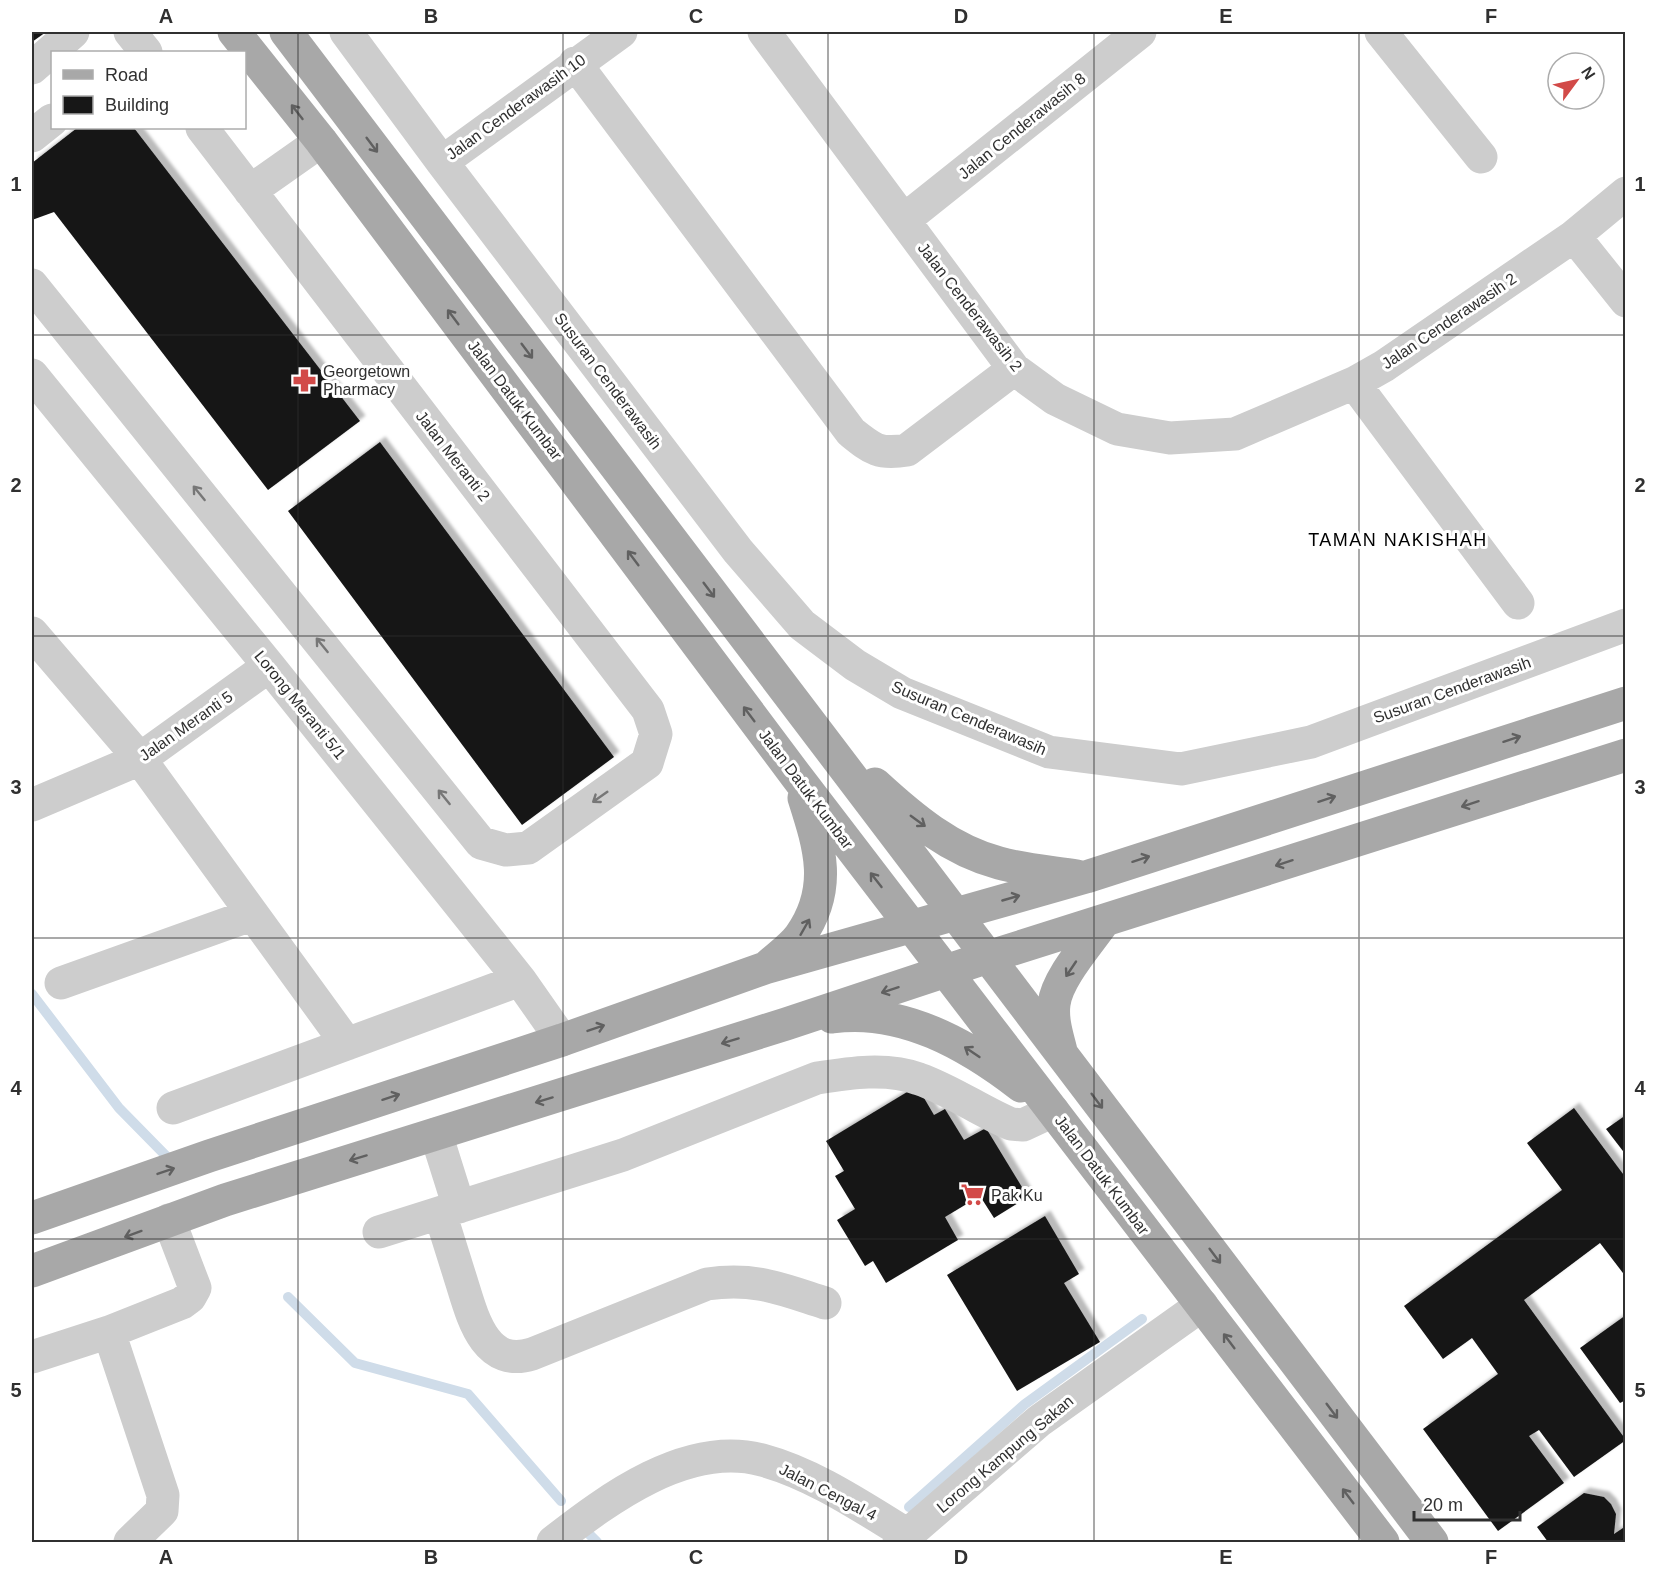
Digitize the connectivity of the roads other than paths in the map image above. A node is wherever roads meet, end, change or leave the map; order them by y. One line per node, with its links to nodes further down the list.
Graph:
1 (74, 32): 9 (street)
2 (234, 32): 16 (main road, Jalan Datuk Kumbar, one-way to 2)
3 (286, 32): 33 (main road, one-way to 33)
4 (346, 32): 18 (street, Susuran Cenderawasih)
5 (621, 32): 11 (street, Jalan Cenderawasih 10)
6 (764, 32): 21 (street, Jalan Cenderawasih 2)
7 (1140, 32): 21 (street, Jalan Cenderawasih 8)
8 (1381, 32): 17 (street)
9 (52, 51)
10 (51, 52): 12 (street)
11 (575, 63): 18 (street, Jalan Cenderawasih 10); 25 (street)
12 (32, 68)
13 (51, 121): 15 (street)
14 (203, 129): 19 (street, Jalan Meranti 2)
15 (32, 136)
16 (321, 141): 19 (street); 36 (main road, Jalan Datuk Kumbar, one-way to 16)
17 (1481, 158)
18 (442, 162): 29 (street, Susuran Cenderawasih)
19 (250, 192): 23 (street, Jalan Meranti 2, one-way to 23)
20 (1626, 194): 22 (street, Jalan Cenderawasih 2)
21 (904, 220): 25 (street, Jalan Cenderawasih 2)
22 (1574, 236): 24 (street); 27 (street, Jalan Cenderawasih 2)
23 (32, 285)
24 (1626, 301)
25 (1014, 369): 27 (street, Jalan Cenderawasih 2)
26 (32, 375): 31 (street, Lorong Meranti 5/1)
27 (1354, 383): 28 (street)
28 (1518, 603)
29 (1626, 625)
30 (32, 633): 35 (street)
31 (269, 666): 35 (street, Jalan Meranti 5); 46 (street, Lorong Meranti 5/1)
32 (1626, 703): 38 (main road, one-way to 32)
33 (812, 726): 38 (main road, one-way to 38); 39 (main road)
34 (1626, 755): 41 (main road, one-way to 41)
35 (140, 759): 37 (street, Jalan Meranti 5); 40 (street)
36 (797, 777): 42 (main road, Jalan Datuk Kumbar, one-way to 36); 44 (main road, one-way to 36)
37 (32, 805)
38 (1086, 877): 39 (main road, one-way to 38)
39 (955, 914): 42 (main road); 43 (main road)
40 (251, 915): 47 (street); 50 (street)
41 (1104, 921): 43 (main road); 51 (main road, one-way to 51)
42 (911, 927): 44 (main road); 45 (main road, Jalan Datuk Kumbar)
43 (988, 957): 45 (main road); 51 (main road)
44 (765, 968): 49 (main road, one-way to 44)
45 (945, 971): 48 (main road, one-way to 48); 53 (main road, Jalan Datuk Kumbar)
46 (520, 980): 49 (street, Lorong Meranti 5/1); 50 (street)
47 (61, 983)
48 (786, 1024): 53 (main road, one-way to 48); 54 (main road, one-way to 54)
49 (562, 1040): 56 (main road, one-way to 49)
50 (347, 1044): 52 (street)
51 (1061, 1054): 68 (main road, one-way to 68)
52 (173, 1108)
53 (1053, 1111): 55 (street); 61 (main road, Jalan Datuk Kumbar)
54 (436, 1134): 55 (street); 57 (main road, one-way to 57)
55 (450, 1210): 58 (street); 60 (street)
56 (32, 1218)
57 (169, 1220): 59 (main road, one-way to 59); 62 (street)
58 (379, 1232)
59 (32, 1271)
60 (825, 1303)
61 (1202, 1305): 64 (street, Lorong Kampung Sakan); 67 (main road, Jalan Datuk Kumbar, one-way to 61)
62 (109, 1332): 63 (street); 65 (street)
63 (32, 1357)
64 (903, 1539): 66 (street, Jalan Cengal 4)
65 (130, 1542)
66 (553, 1542)
67 (1383, 1542)
68 (1432, 1542)

